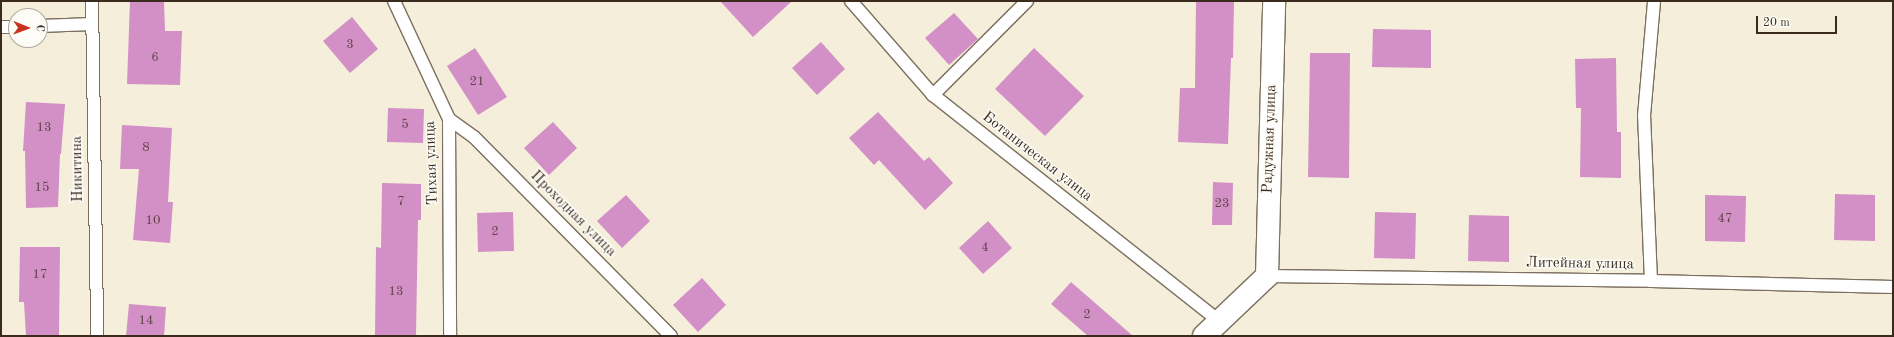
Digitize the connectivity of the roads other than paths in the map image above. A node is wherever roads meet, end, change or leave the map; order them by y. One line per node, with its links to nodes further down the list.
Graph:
1 (92, 1): 7 (lane, Никитина)
2 (394, 1): 10 (lane, Тихая улица)
3 (851, 1): 9 (lane, Ботаническая улица)
4 (1027, 1): 9 (lane)
5 (1274, 1): 11 (street, Радужная улица)
6 (1654, 1): 12 (lane)
7 (92, 24): 8 (lane); 15 (lane, Никитина)
8 (48, 26)
9 (933, 95): 14 (lane, Ботаническая улица)
10 (449, 119): 16 (lane, Тихая улица); 17 (lane, Проходная улица)
11 (1267, 276): 12 (lane, Литейная улица); 14 (street)
12 (1651, 281): 13 (lane, Литейная улица)
13 (1893, 287)
14 (1218, 320): 18 (street)
15 (97, 336)
16 (450, 336)
17 (671, 336)
18 (1204, 336)

